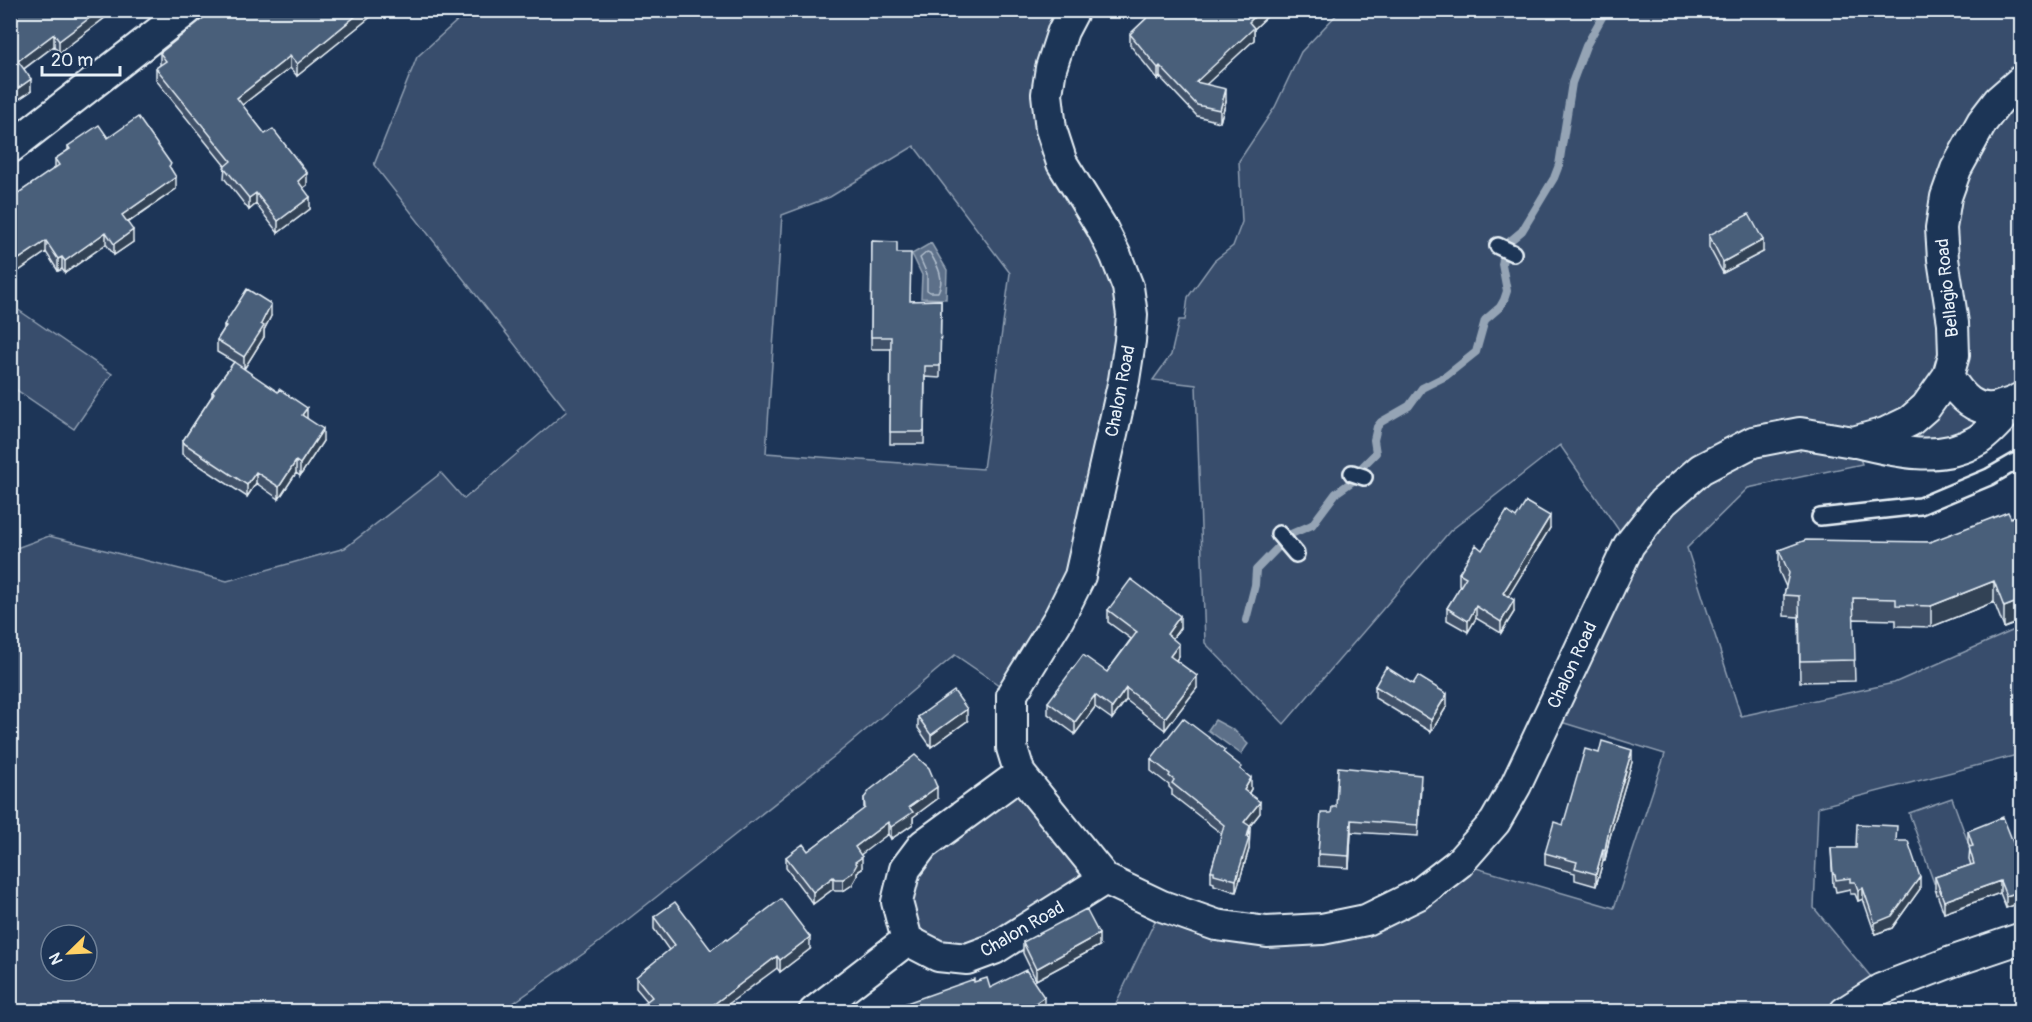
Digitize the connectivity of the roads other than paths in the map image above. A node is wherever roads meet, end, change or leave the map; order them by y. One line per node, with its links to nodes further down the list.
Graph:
1 (187, 10): 4 (street)
2 (1074, 10): 14 (street, Chalon Road)
3 (2022, 80): 7 (street, Bellagio Road)
4 (10, 148)
5 (1498, 246): 6 (lane)
6 (1513, 253)
7 (1948, 376): 8 (street); 9 (street, Chalon Road)
8 (2020, 401): 9 (street)
9 (1854, 442): 15 (street, Chalon Road)
10 (2022, 458): 11 (lane)
11 (1820, 517)
12 (1279, 534): 13 (lane)
13 (1292, 551)
14 (1020, 774): 15 (street, Chalon Road); 17 (street)
15 (1105, 879): 17 (street, Chalon Road)
16 (2022, 938): 19 (street)
17 (907, 940): 18 (street)
18 (814, 1011)
19 (1845, 1011)

